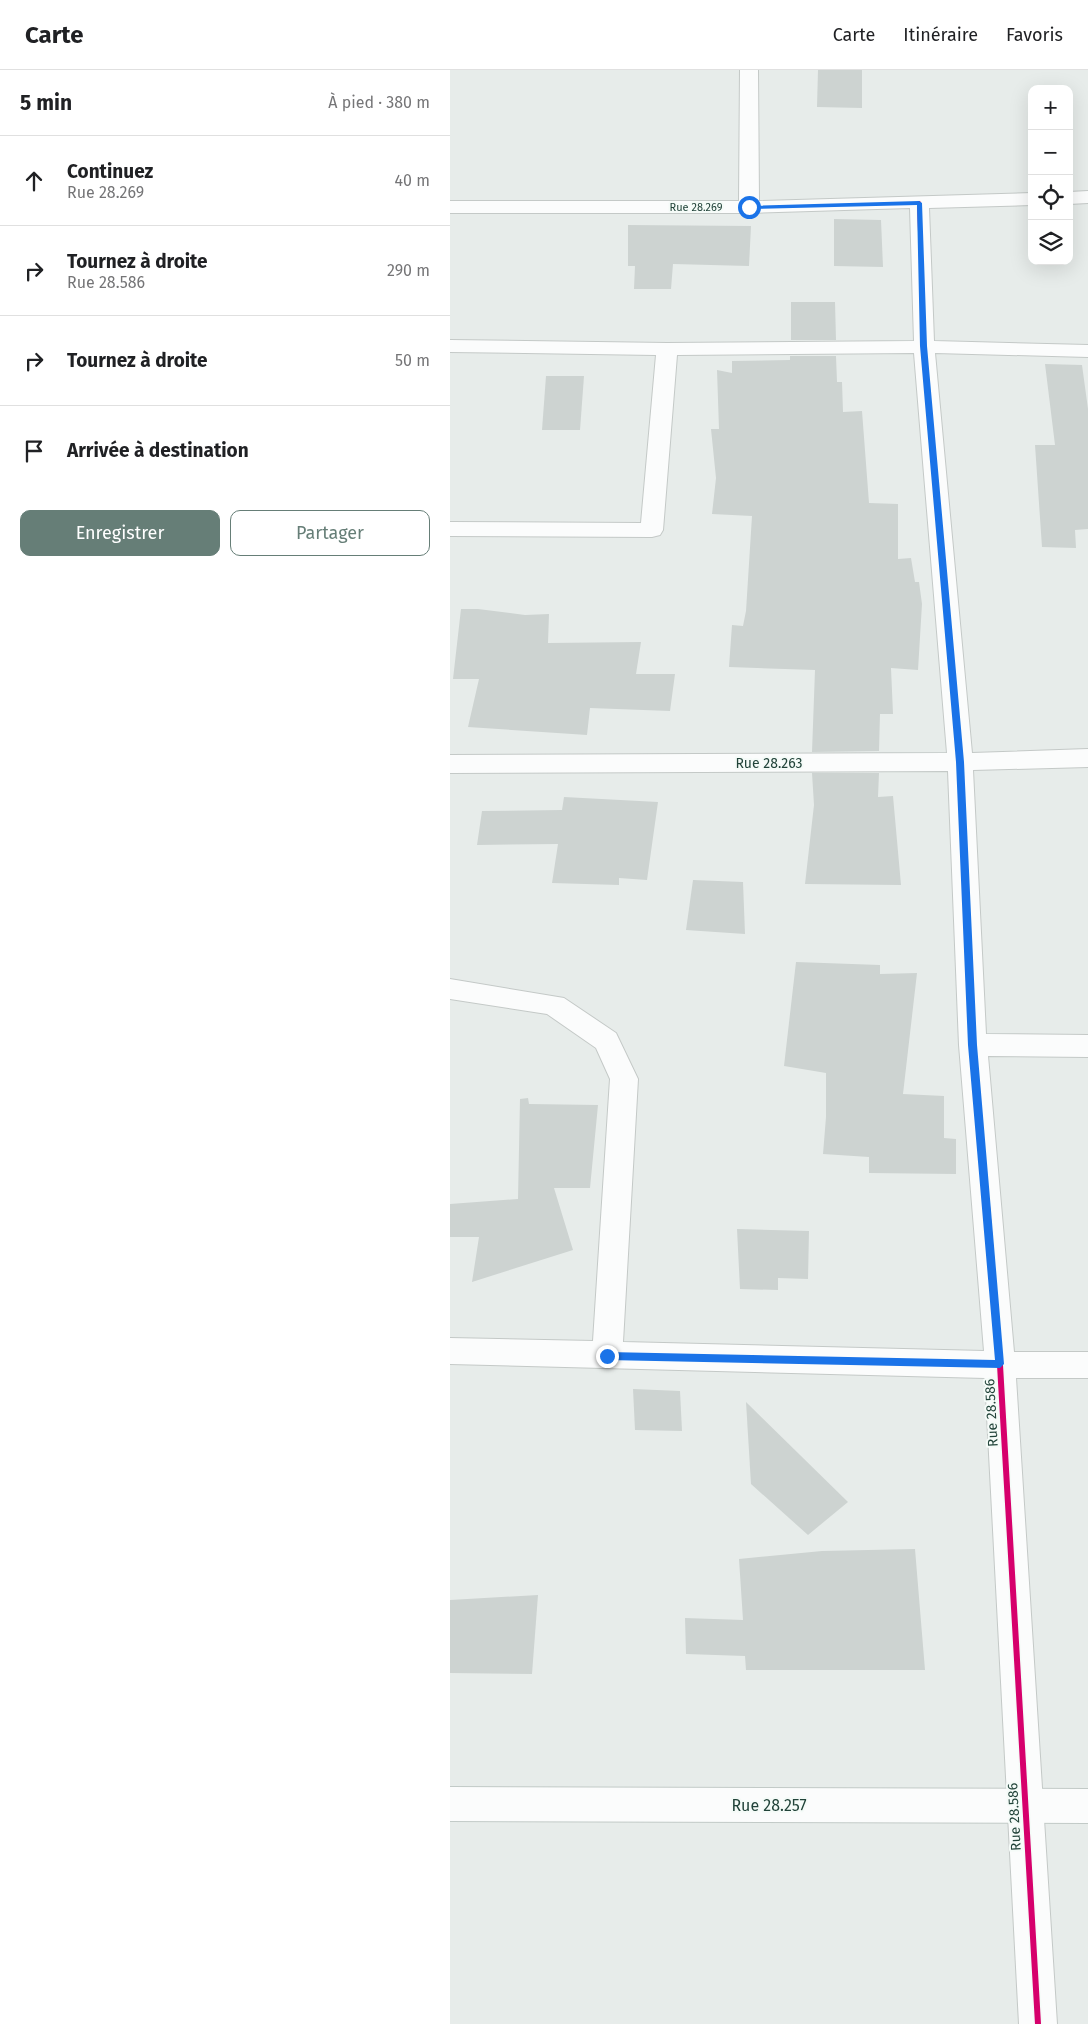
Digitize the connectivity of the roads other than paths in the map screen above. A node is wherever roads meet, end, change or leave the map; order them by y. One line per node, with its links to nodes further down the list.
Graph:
1 (749, 70): 7 (street)
2 (1088, 197): 3 (street)
3 (1073, 198)
4 (1028, 199): 5 (street, Rue 28.269)
5 (919, 203): 7 (street, Rue 28.269); 9 (street, Rue 28.586)
6 (450, 207): 7 (street, Rue 28.269)
7 (749, 207)
8 (450, 346): 10 (street)
9 (924, 346): 10 (street); 11 (street); 14 (street, Rue 28.586)
10 (668, 349): 12 (street)
11 (1088, 351)
12 (450, 529)
13 (1088, 758): 14 (street, Rue 28.263)
14 (960, 762): 15 (street, Rue 28.263); 17 (street, Rue 28.586)
15 (450, 764)
16 (450, 989): 20 (street)
17 (972, 1045): 18 (street); 21 (street, Rue 28.586)
18 (1088, 1046)
19 (450, 1351): 20 (street)
20 (607, 1356): 21 (street)
21 (1000, 1364): 22 (street); 24 (street, Rue 28.586)
22 (1088, 1365)
23 (450, 1804): 24 (street, Rue 28.257)
24 (1025, 1806): 25 (street, Rue 28.257); 26 (street, Rue 28.586)
25 (1088, 1806)
26 (1038, 2024)

